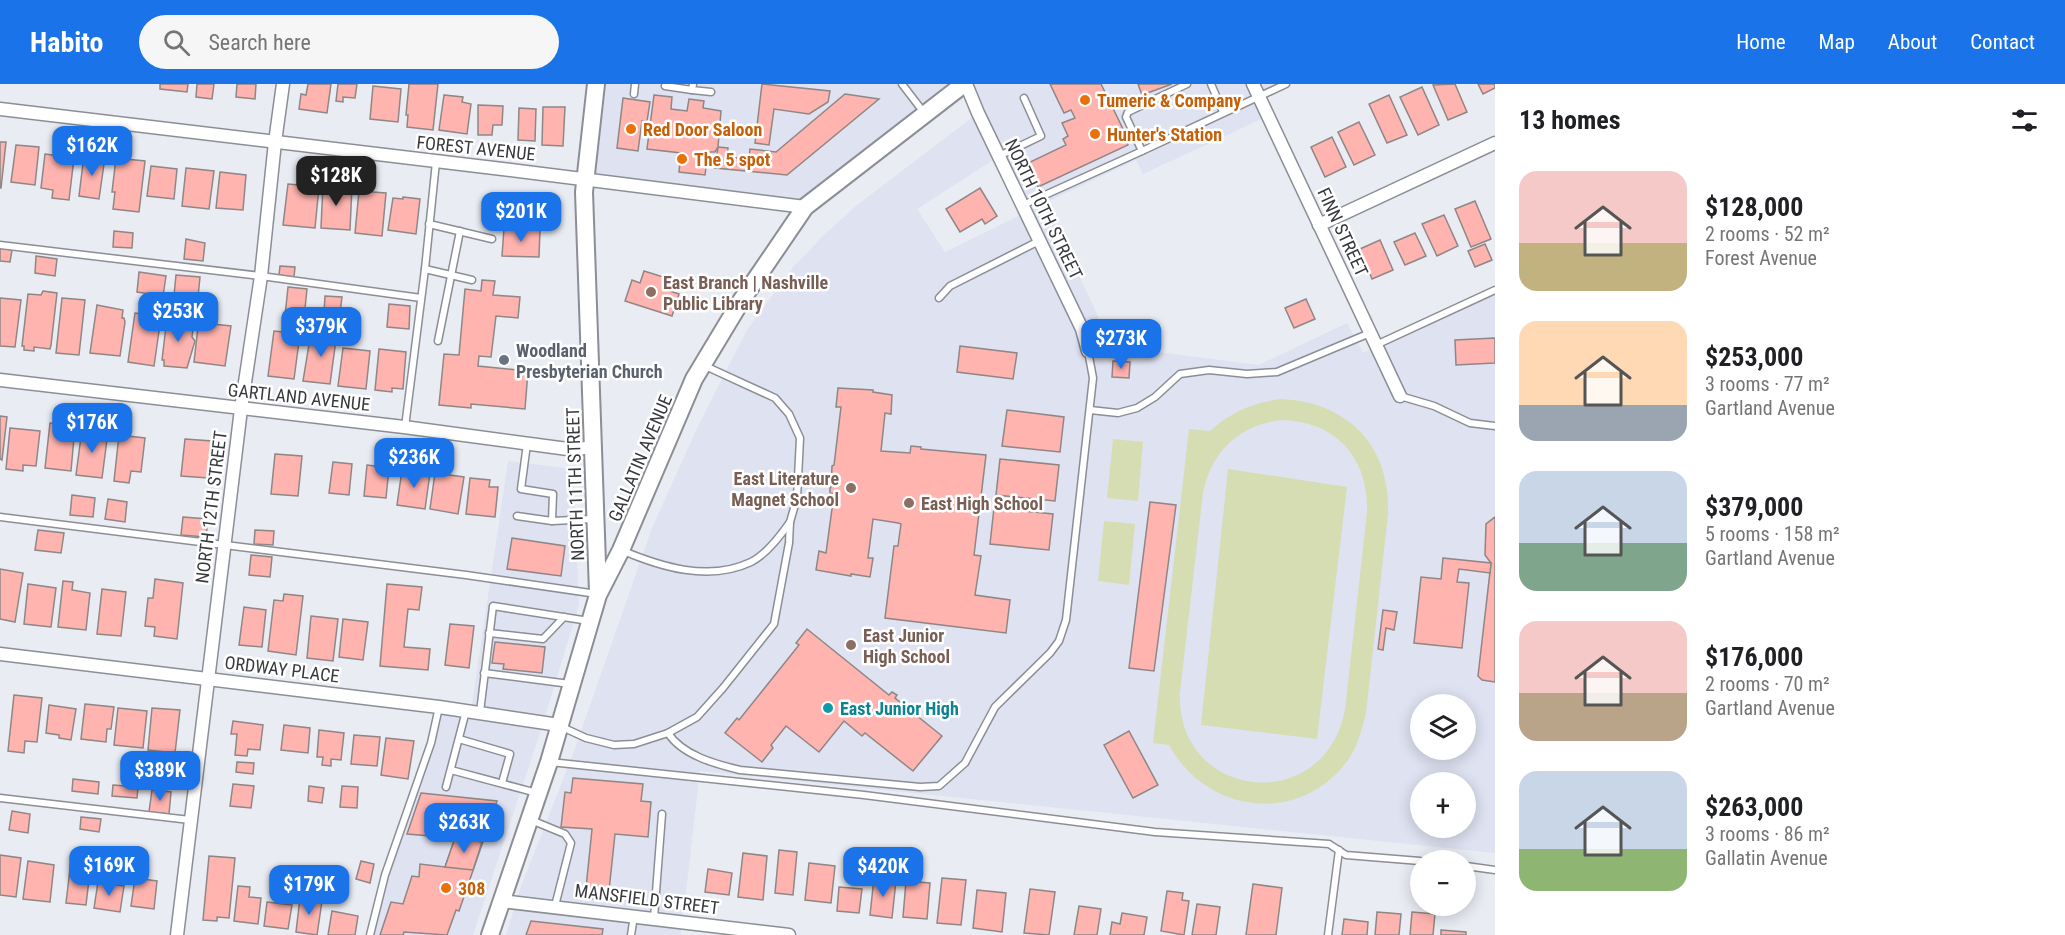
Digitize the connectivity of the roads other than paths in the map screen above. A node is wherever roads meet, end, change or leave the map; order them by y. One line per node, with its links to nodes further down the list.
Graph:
1 (283, 84): 18 (street, NORTH 12TH STREET)
2 (596, 84): 23 (main road, NORTH 11TH STREET)
3 (635, 84): 13 (lane)
4 (902, 84): 17 (lane)
5 (965, 84): 17 (main road, GALLATIN AVENUE); 21 (street, NORTH 10TH STREET)
6 (1187, 84): 20 (lane)
7 (1211, 84): 16 (lane)
8 (1286, 84): 11 (lane)
9 (665, 86): 10 (lane)
10 (693, 87): 12 (lane)
11 (1255, 90): 16 (lane); 27 (street, FINN STREET)
12 (711, 92)
13 (634, 94)
14 (1024, 98): 21 (lane)
15 (0, 109): 18 (street, FOREST AVENUE)
16 (1223, 112): 20 (lane)
17 (925, 114): 25 (main road, GALLATIN AVENUE)
18 (275, 142): 22 (street, FOREST AVENUE); 33 (street, NORTH 12TH STREET)
19 (1495, 143): 27 (street)
20 (1142, 151): 24 (lane)
21 (999, 156): 24 (street, NORTH 10TH STREET)
22 (436, 162): 23 (street, FOREST AVENUE); 26 (lane)
23 (586, 178): 25 (street, FOREST AVENUE); 50 (main road, NORTH 11TH STREET)
24 (1022, 205): 30 (street, NORTH 10TH STREET)
25 (805, 207): 42 (main road, GALLATIN AVENUE)
26 (429, 224): 28 (lane); 32 (lane)
27 (1319, 225): 39 (street, FINN STREET)
28 (460, 231): 29 (lane); 34 (lane)
29 (492, 239)
30 (1039, 241): 38 (lane); 41 (street, NORTH 10TH STREET)
31 (0, 245): 33 (lane)
32 (425, 269): 34 (lane); 37 (lane)
33 (261, 276): 37 (lane); 45 (street, NORTH 12TH STREET)
34 (451, 276): 35 (lane); 40 (lane)
35 (472, 280)
36 (1495, 290): 39 (lane)
37 (421, 298): 48 (lane)
38 (939, 298)
39 (1373, 339): 44 (street, FINN STREET); 46 (lane)
40 (438, 341)
41 (1088, 351): 46 (lane)
42 (703, 365): 55 (lane); 57 (main road, GALLATIN AVENUE)
43 (0, 380): 45 (street, GARTLAND AVENUE)
44 (1400, 396): 47 (lane)
45 (241, 409): 48 (street, GARTLAND AVENUE); 56 (street, NORTH 12TH STREET)
46 (1090, 410): 70 (lane)
47 (1495, 426)
48 (404, 427): 49 (street, GARTLAND AVENUE)
49 (527, 444): 50 (street, GARTLAND AVENUE); 54 (lane)
50 (594, 446): 53 (main road, NORTH 11TH STREET)
51 (517, 516): 54 (lane)
52 (0, 517): 56 (lane)
53 (595, 519): 54 (lane); 58 (main road, NORTH 11TH STREET)
54 (552, 521)
55 (790, 522): 57 (lane); 70 (lane)
56 (224, 544): 58 (lane); 64 (street, NORTH 12TH STREET)
57 (621, 550): 58 (main road, GALLATIN AVENUE)
58 (598, 595): 60 (main road, GALLATIN AVENUE)
59 (564, 617): 60 (lane); 61 (lane); 61 (lane)
60 (590, 621): 65 (main road, GALLATIN AVENUE)
61 (489, 633): 63 (lane)
62 (0, 654): 64 (street, ORDWAY PLACE)
63 (484, 673): 65 (lane); 68 (lane)
64 (208, 678): 66 (street, ORDWAY PLACE); 80 (street, NORTH 12TH STREET)
65 (572, 684): 69 (main road, GALLATIN AVENUE)
66 (439, 707): 67 (street, ORDWAY PLACE); 90 (lane)
67 (466, 711): 68 (street, ORDWAY PLACE); 71 (lane)
68 (480, 712): 69 (street, ORDWAY PLACE)
69 (559, 725): 70 (lane); 72 (main road, GALLATIN AVENUE)
70 (668, 733)
71 (459, 739): 73 (lane); 74 (lane)
72 (549, 762): 76 (main road, GALLATIN AVENUE); 81 (lane)
73 (451, 770): 74 (lane); 75 (lane)
74 (502, 783): 76 (lane)
75 (446, 787)
76 (537, 793): 79 (main road, GALLATIN AVENUE)
77 (0, 798): 80 (lane)
78 (662, 814): 88 (lane)
79 (529, 819): 85 (main road, GALLATIN AVENUE); 86 (lane)
80 (190, 820): 89 (street, NORTH 12TH STREET)
81 (1339, 850): 82 (lane); 94 (lane)
82 (1410, 860)
83 (1476, 867): 84 (lane)
84 (1495, 870)
85 (501, 900): 86 (street, MANSFIELD STREET); 91 (main road, GALLATIN AVENUE)
86 (555, 906): 87 (street, MANSFIELD STREET)
87 (634, 916): 88 (street, MANSFIELD STREET); 92 (lane)
88 (654, 918): 93 (street, MANSFIELD STREET)
89 (177, 935)
90 (370, 935)
91 (490, 935)
92 (631, 935)
93 (789, 935)
94 (1328, 935)

